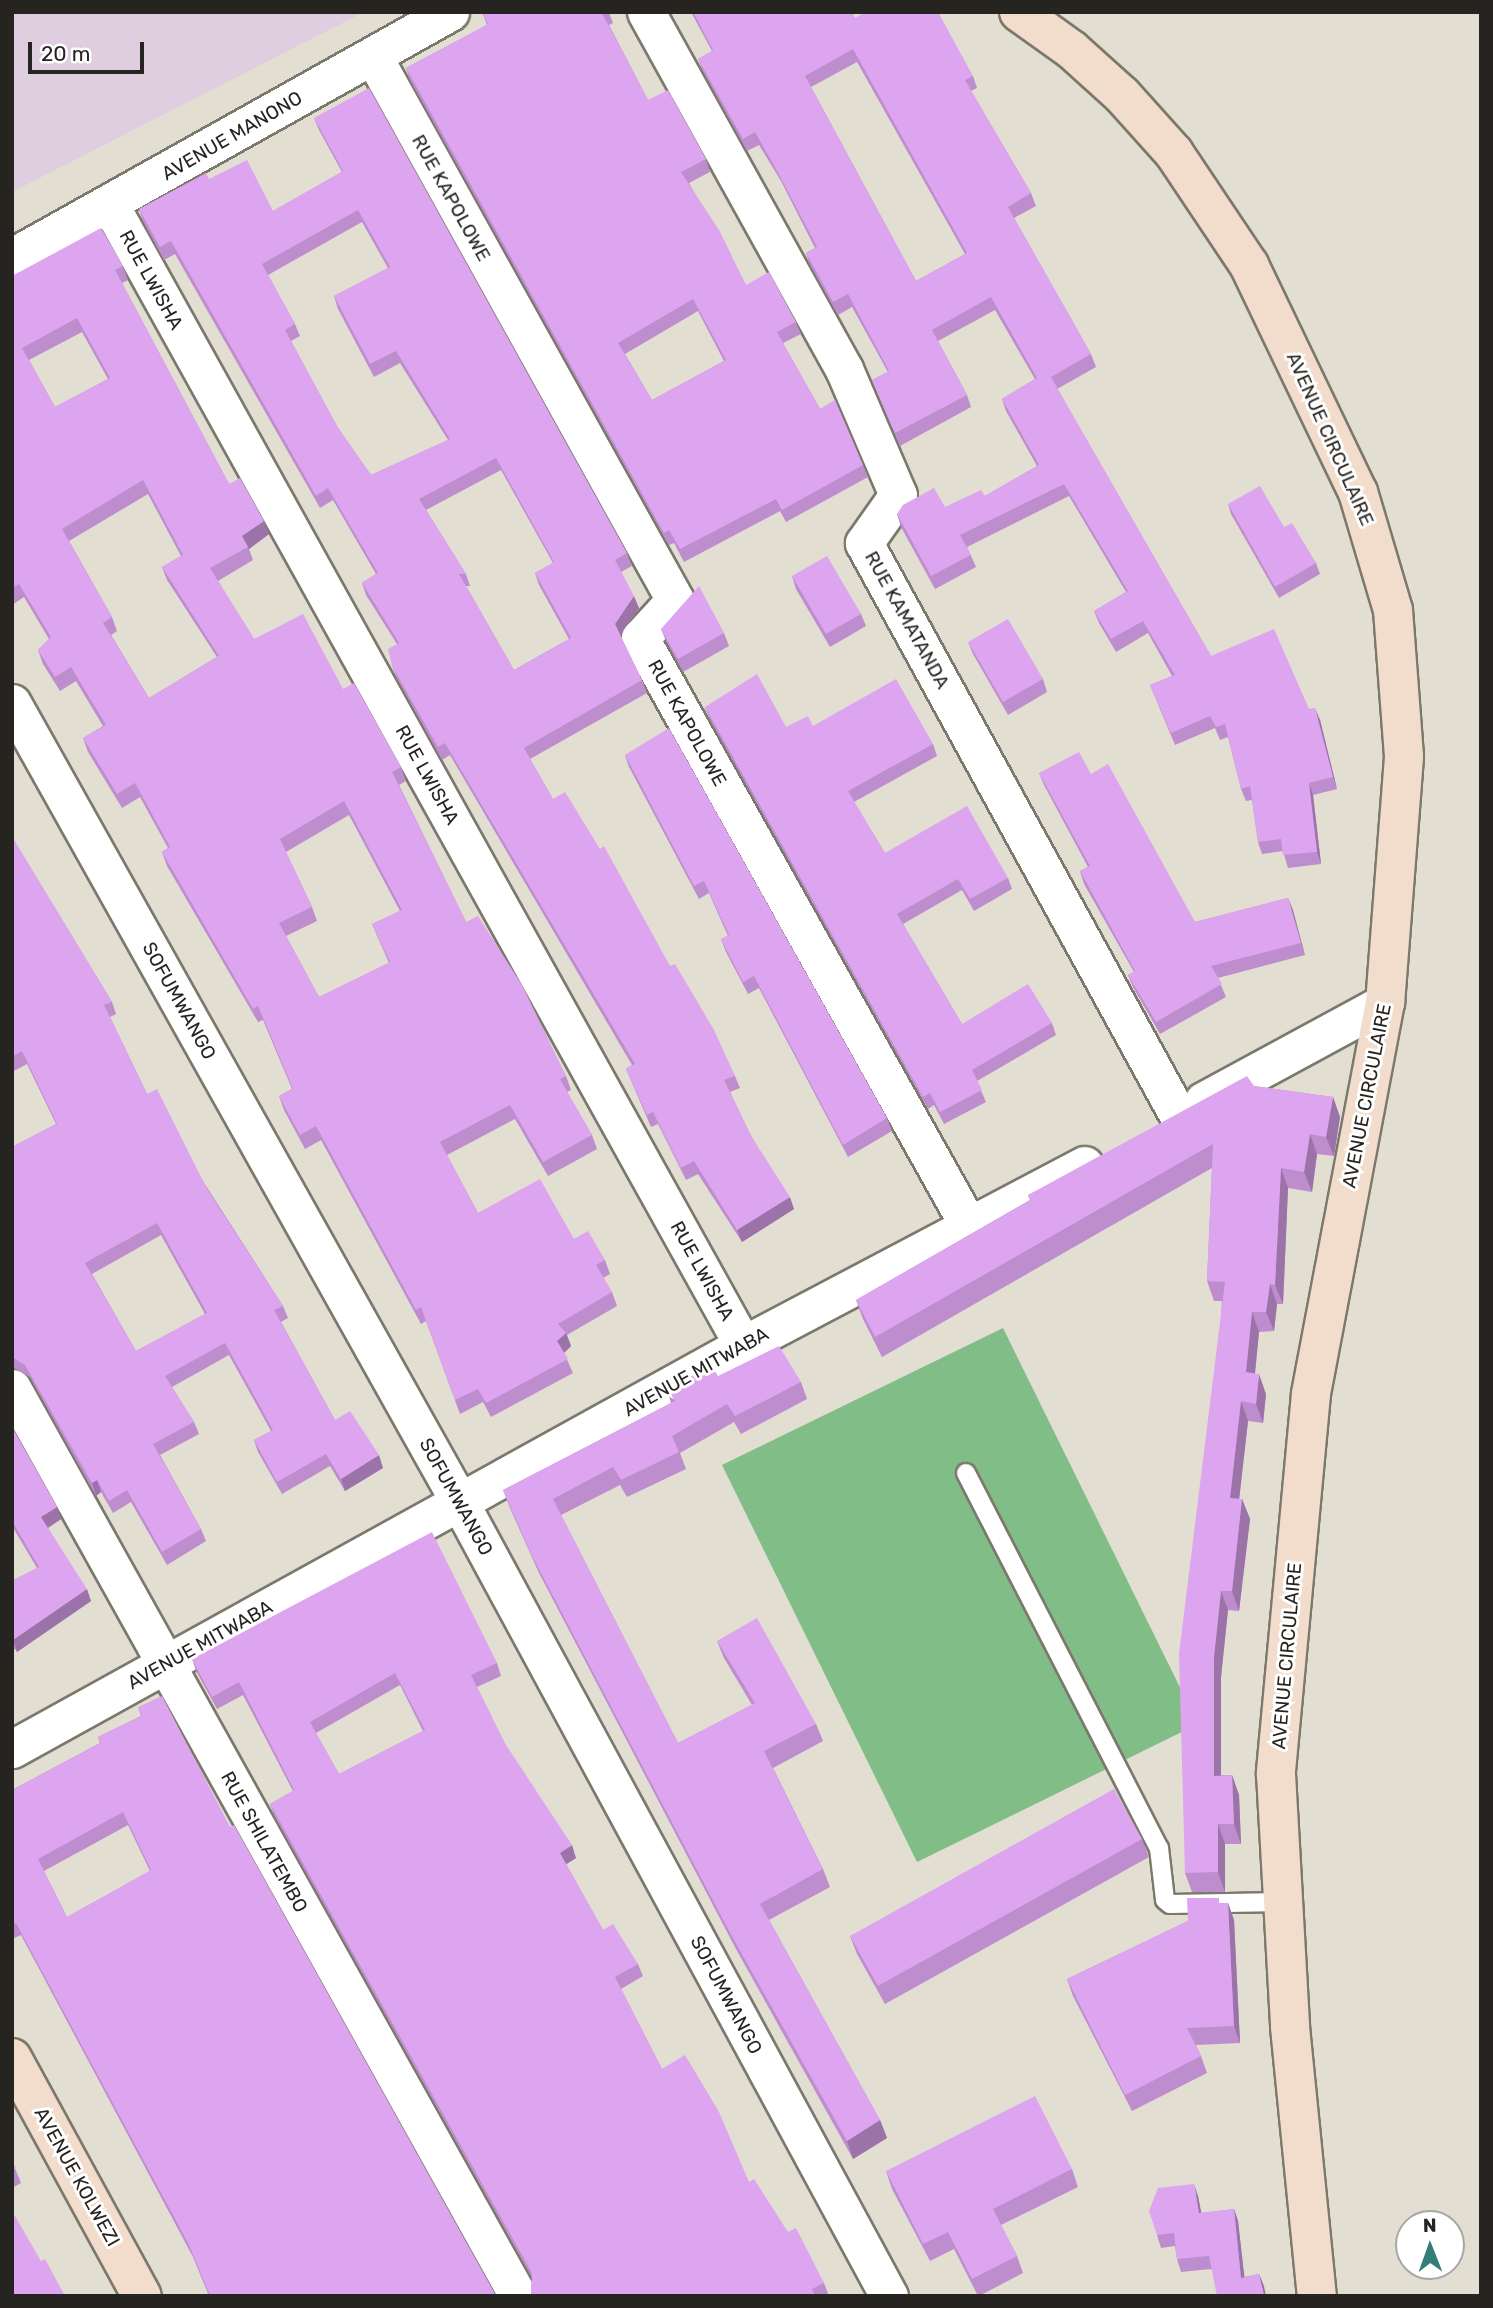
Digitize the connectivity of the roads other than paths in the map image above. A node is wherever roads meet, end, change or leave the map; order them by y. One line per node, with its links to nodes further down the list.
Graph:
1 (450, 12): 4 (street, AVENUE MANONO)
2 (646, 12): 9 (street, RUE KAMATANDA)
3 (1019, 12): 8 (street, AVENUE CIRCULAIRE)
4 (373, 56): 5 (street, AVENUE MANONO); 10 (street, RUE KAPOLOWE)
5 (110, 205): 6 (street, AVENUE MANONO); 11 (street, RUE LWISHA)
6 (12, 257)
7 (12, 703): 14 (street, SOFUMWANGO)
8 (1385, 1002): 9 (street, AVENUE MITWABA); 17 (street, AVENUE CIRCULAIRE)
9 (1178, 1115): 11 (street, AVENUE MITWABA)
10 (961, 1212)
11 (743, 1345): 14 (street, AVENUE MITWABA)
12 (12, 1388): 15 (street, RUE SHILATEMBO)
13 (966, 1473): 17 (lane)
14 (460, 1503): 15 (street, AVENUE MITWABA); 21 (street, SOFUMWANGO)
15 (165, 1664): 16 (street, AVENUE MITWABA); 20 (street, RUE SHILATEMBO)
16 (12, 1749)
17 (1283, 1902): 22 (street, AVENUE CIRCULAIRE)
18 (12, 2058): 19 (street, AVENUE KOLWEZI)
19 (142, 2296)
20 (517, 2296)
21 (889, 2296)
22 (1317, 2296)

